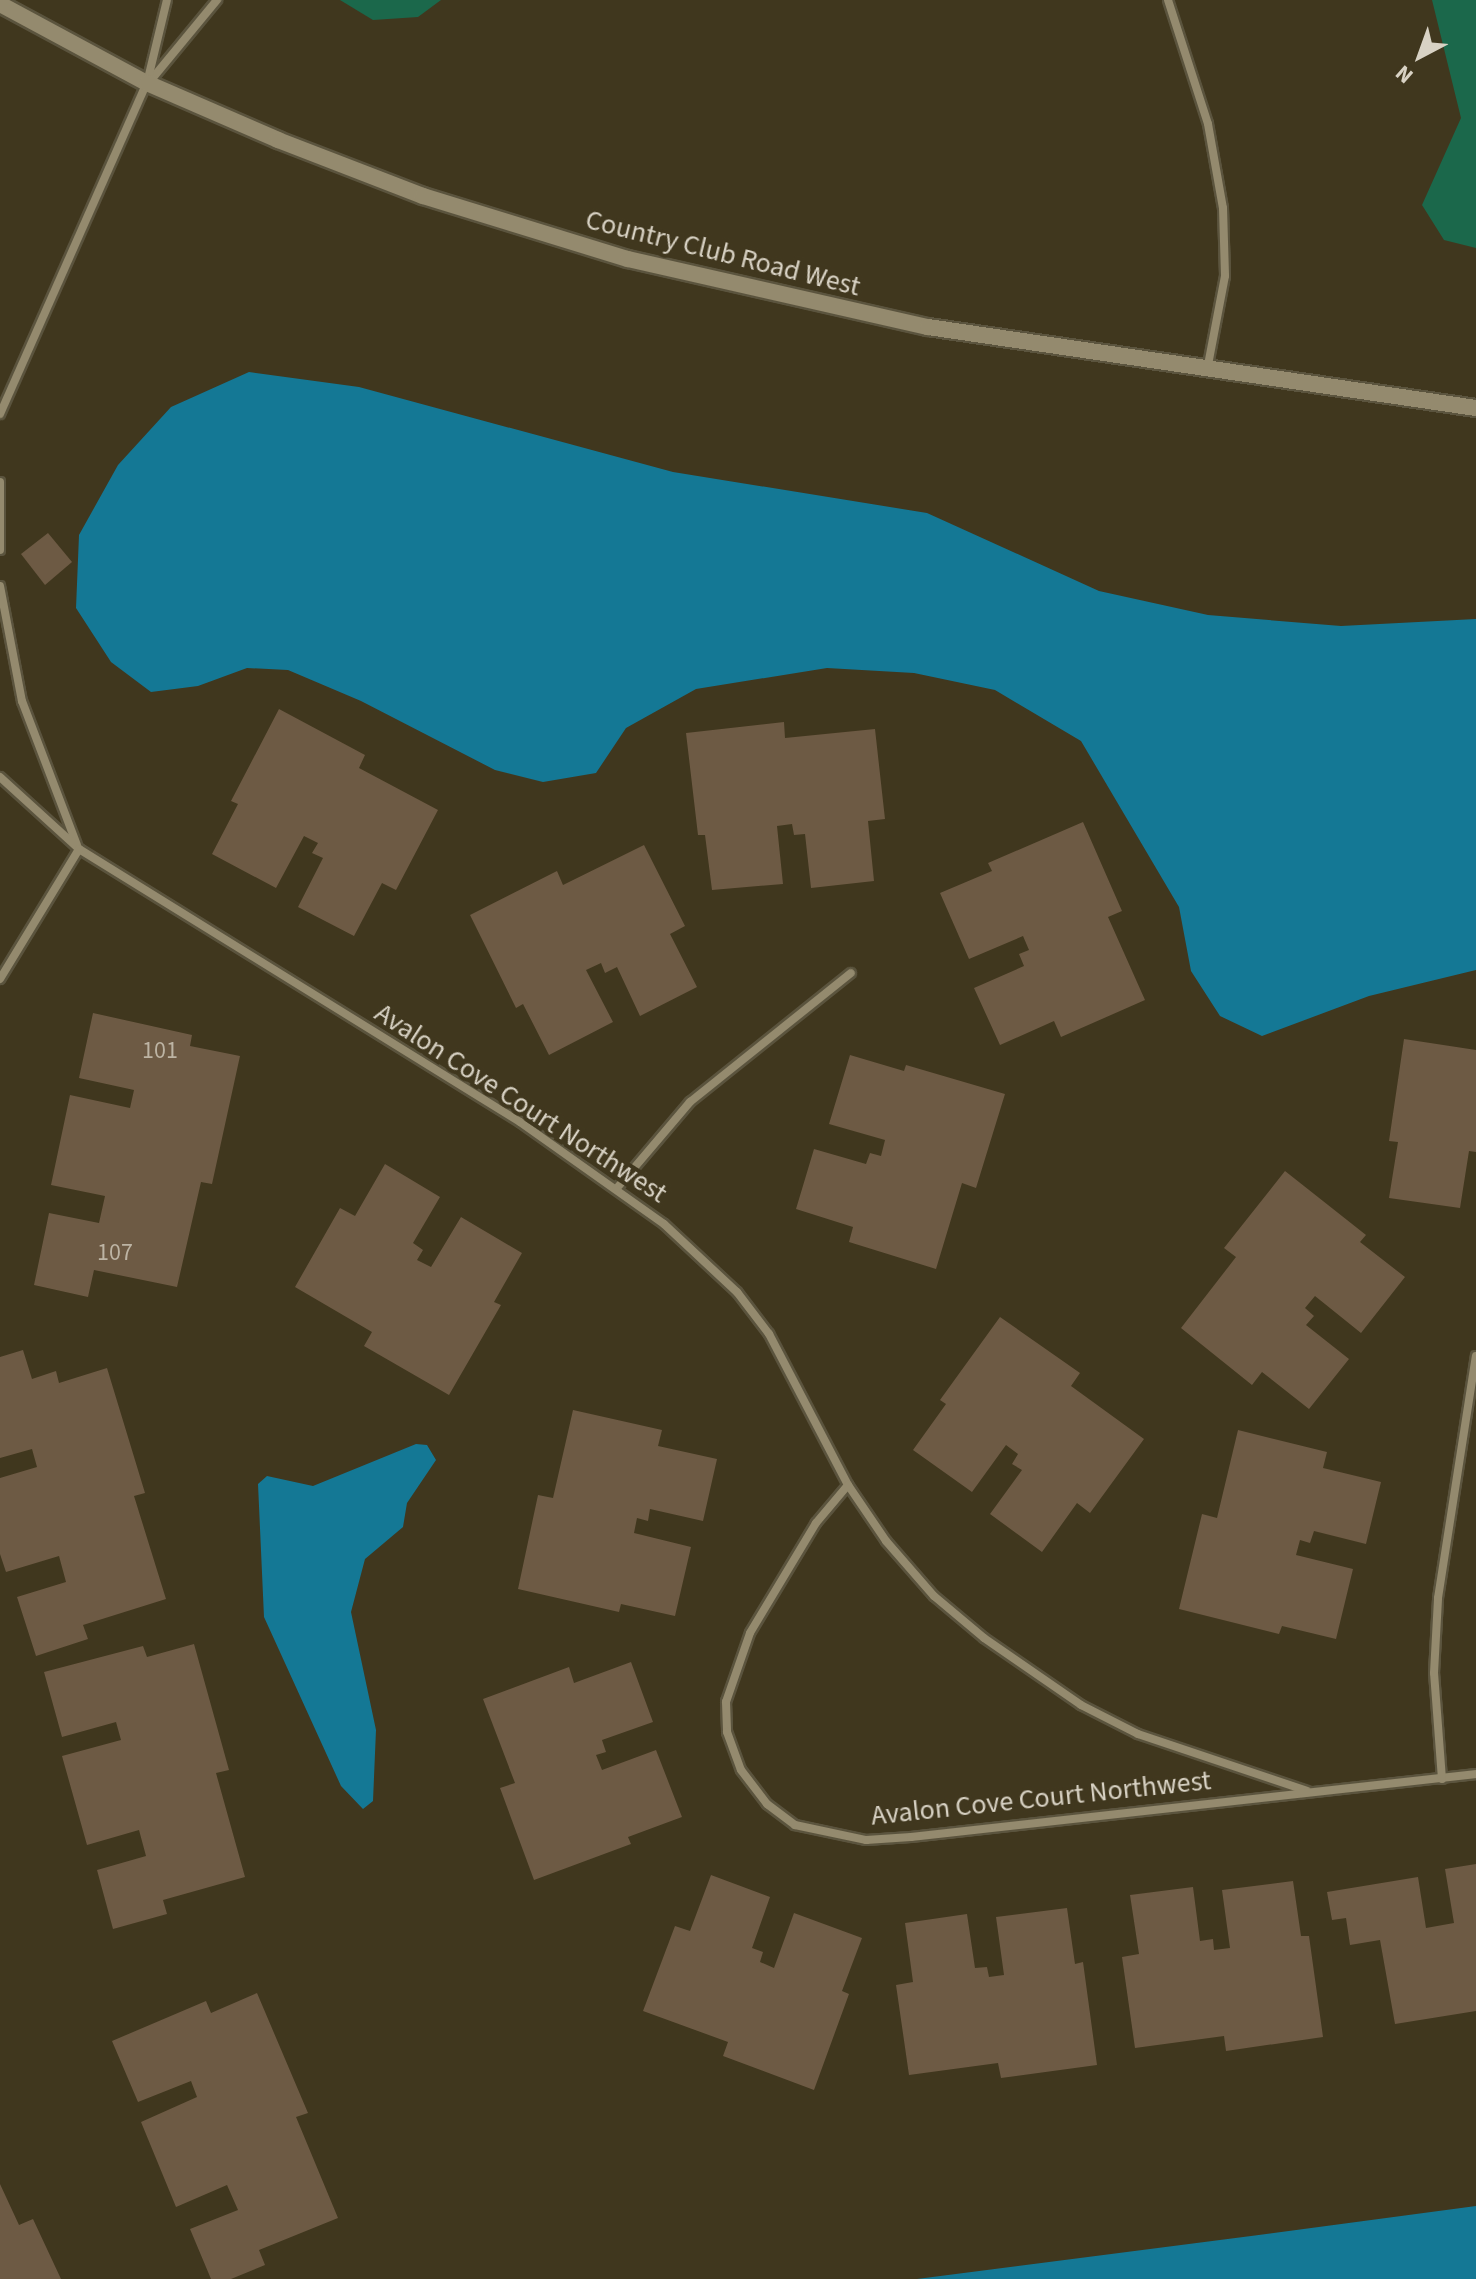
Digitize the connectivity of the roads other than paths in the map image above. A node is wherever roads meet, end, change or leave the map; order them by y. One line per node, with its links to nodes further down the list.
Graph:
1 (167, 0): 5 (street)
2 (217, 0): 5 (street)
3 (1168, 0): 6 (street)
4 (0, 4): 5 (main road, Country Club Road West)
5 (147, 83): 6 (main road, Country Club Road West); 8 (street)
6 (1207, 371): 7 (main road, Country Club Road West)
7 (1476, 408)
8 (0, 414)
9 (0, 482): 10 (street)
10 (0, 550)
11 (0, 586): 13 (street)
12 (0, 777): 13 (street, Avalon Cove Court Northwest)
13 (79, 849): 15 (street); 16 (street, Avalon Cove Court Northwest)
14 (851, 973): 16 (street)
15 (0, 979)
16 (617, 1188): 18 (street, Avalon Cove Court Northwest)
17 (1476, 1356): 20 (street)
18 (848, 1485): 21 (street, Avalon Cove Court Northwest); 21 (street, Avalon Cove Court Northwest)
19 (1476, 1774): 20 (street, Avalon Cove Court Northwest)
20 (1442, 1779): 21 (street, Avalon Cove Court Northwest)
21 (1307, 1791)

